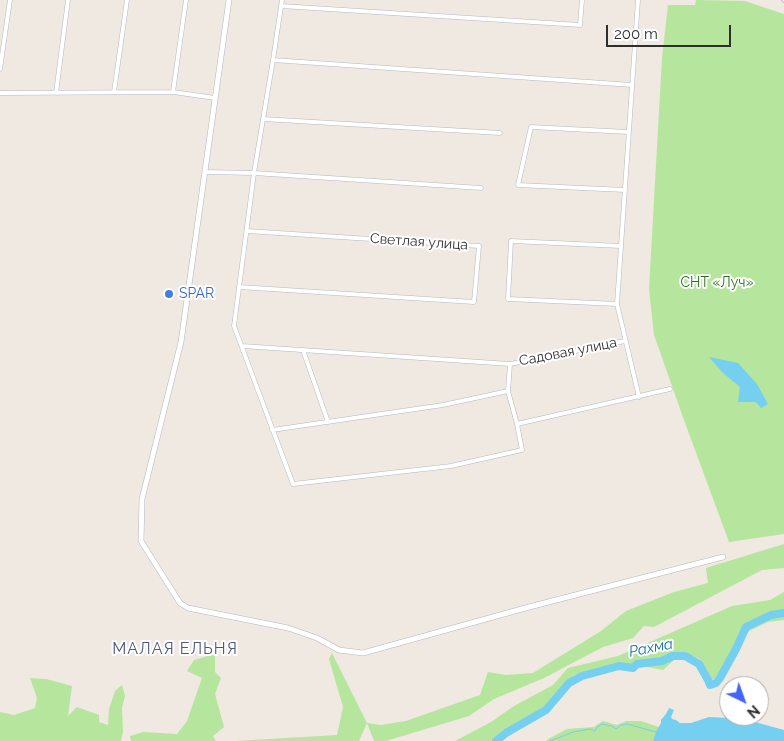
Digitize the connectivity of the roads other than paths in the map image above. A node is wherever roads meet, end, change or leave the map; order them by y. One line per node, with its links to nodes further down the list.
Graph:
1 (10, 0): 11 (street)
2 (68, 0): 16 (street)
3 (126, 0): 13 (street)
4 (186, 0): 14 (street)
5 (229, 0): 17 (street)
6 (282, 0): 9 (street)
7 (582, 0): 9 (street)
8 (638, 0): 12 (street, Садовая улица)
9 (281, 6): 10 (street)
10 (273, 60): 12 (street); 18 (street)
11 (0, 69)
12 (632, 85): 19 (street, Садовая улица)
13 (114, 92): 14 (street); 16 (street)
14 (173, 92): 17 (street)
15 (0, 93): 16 (street)
16 (56, 93)
17 (215, 98): 21 (street)
18 (262, 119): 20 (street); 22 (street)
19 (628, 132): 24 (street, Садовая улица); 24 (street)
20 (500, 133)
21 (205, 172): 22 (street); 39 (street)
22 (254, 173): 23 (street); 25 (street)
23 (481, 188)
24 (624, 190): 26 (street, Садовая улица)
25 (247, 231): 27 (street); 27 (street, Светлая улица)
26 (621, 246): 28 (street, Садовая улица); 28 (street)
27 (239, 287): 30 (street)
28 (617, 304): 29 (street, Садовая улица)
29 (626, 341): 32 (street, Садовая улица); 35 (street, Садовая улица)
30 (242, 346): 31 (street); 38 (street)
31 (303, 350): 32 (street); 36 (street)
32 (510, 364): 34 (street)
33 (670, 389): 35 (street)
34 (508, 391): 36 (street); 37 (street)
35 (639, 397): 37 (street)
36 (328, 422): 38 (street)
37 (516, 424): 38 (street)
38 (272, 430)
39 (723, 557)

